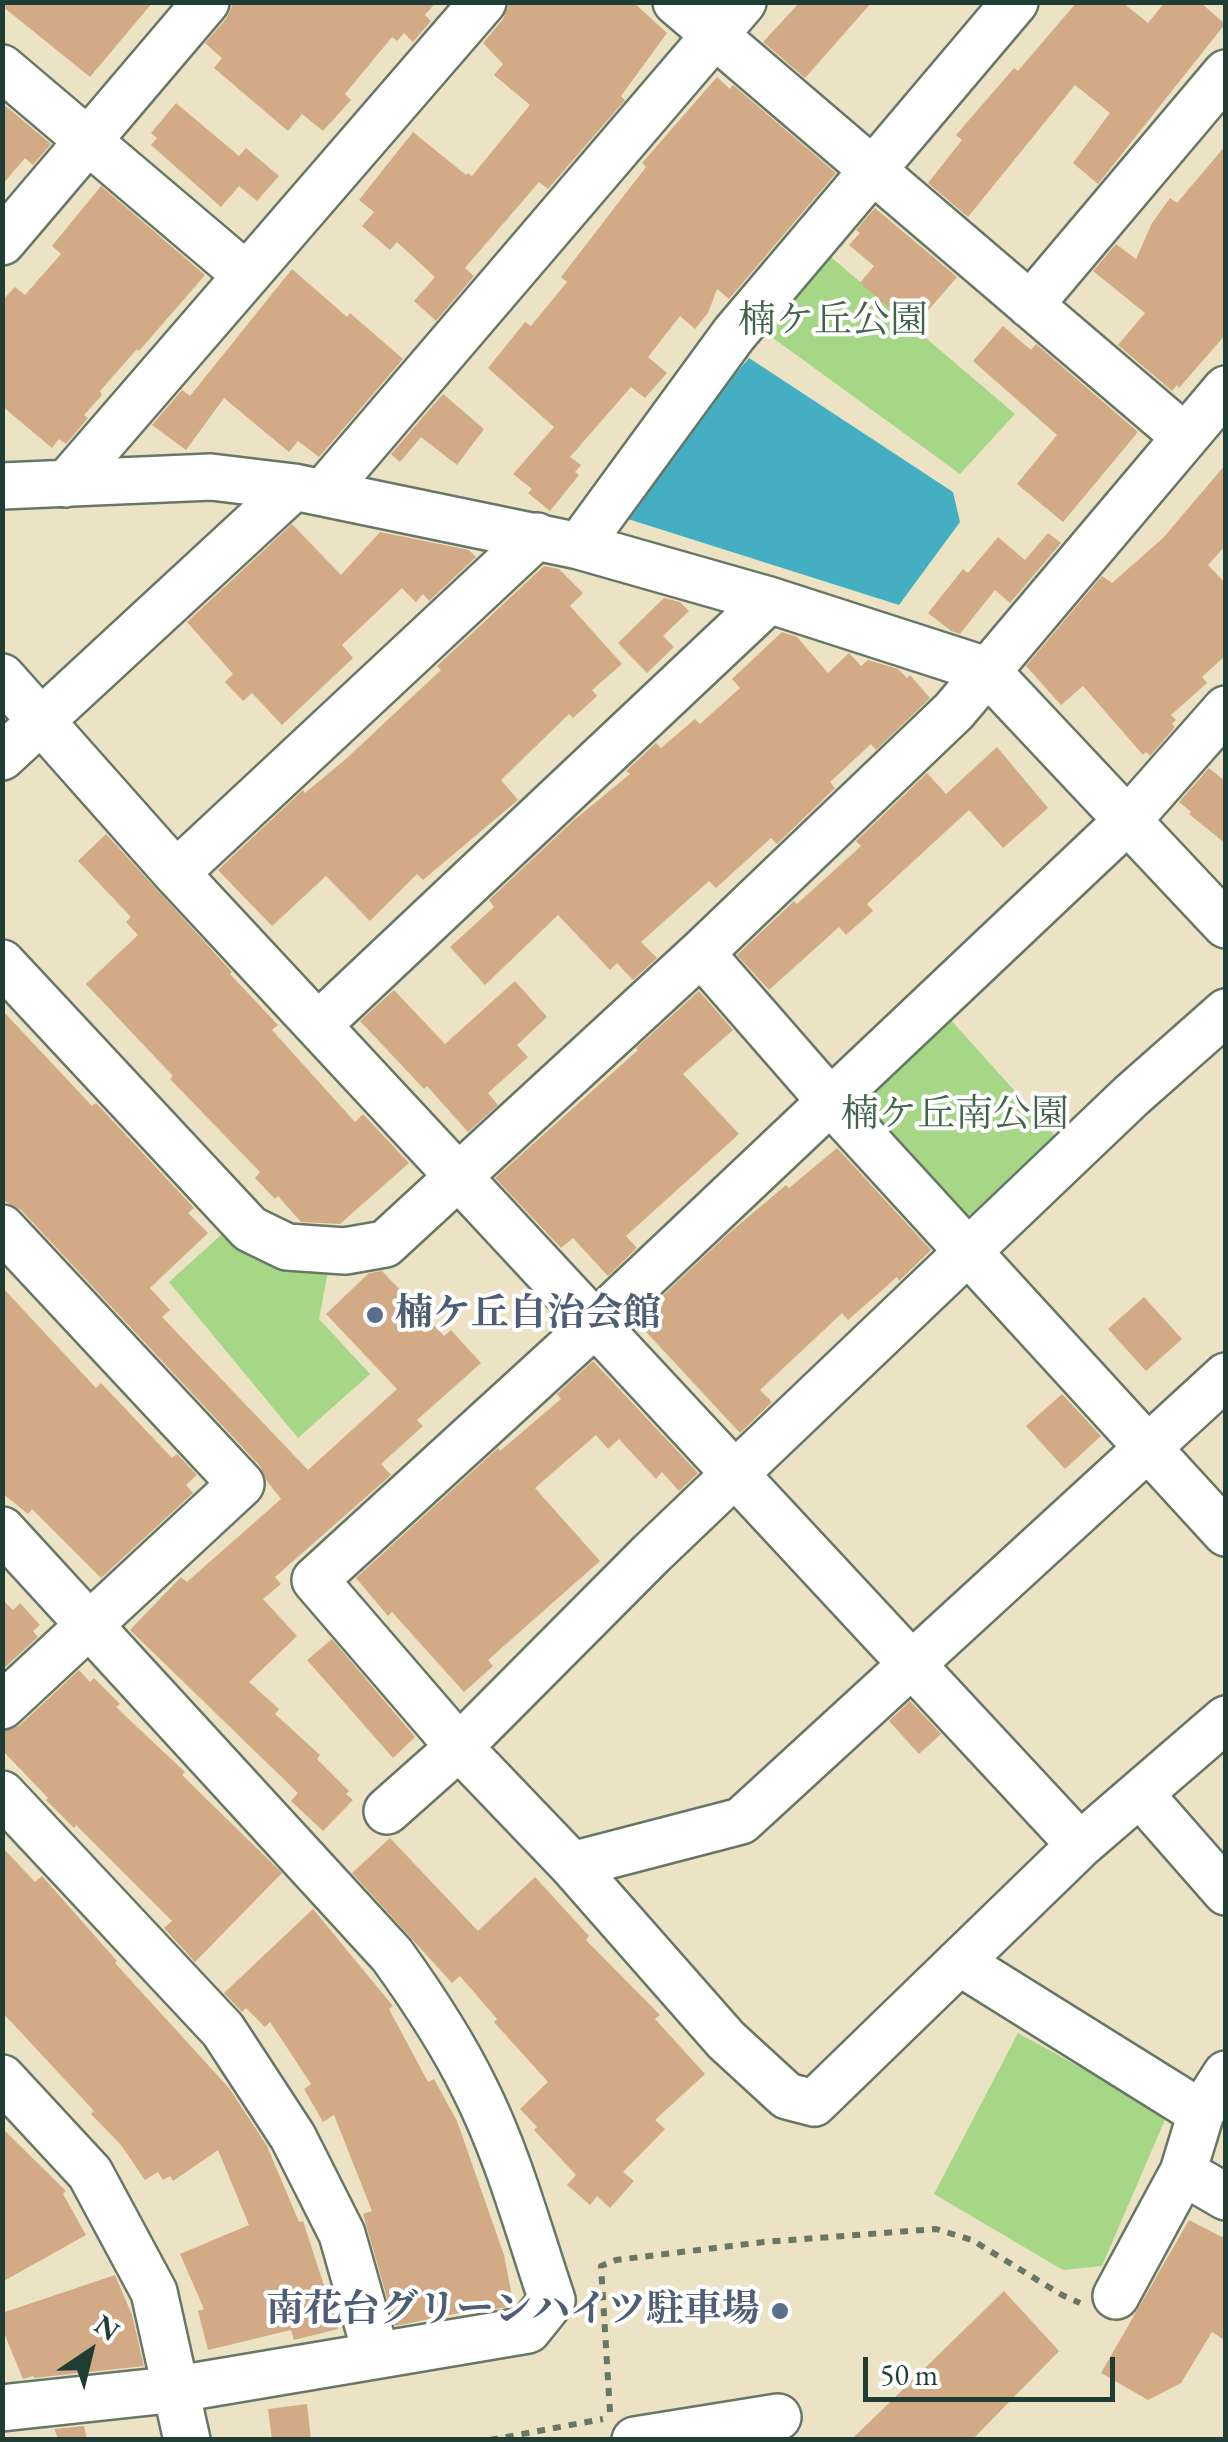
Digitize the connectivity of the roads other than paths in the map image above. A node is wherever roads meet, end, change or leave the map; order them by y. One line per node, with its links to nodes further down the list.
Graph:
1 (206, 2): 8 (street)
2 (482, 2): 11 (street)
3 (676, 2): 5 (street)
4 (1015, 2): 9 (street)
5 (729, 19): 9 (street); 17 (street)
6 (2, 68): 8 (street)
7 (1226, 73): 12 (street)
8 (89, 142): 10 (street); 11 (street)
9 (872, 170): 12 (street); 18 (street)
10 (2, 242)
11 (246, 275): 15 (street)
12 (1030, 305): 14 (street)
13 (1226, 389): 14 (street)
14 (1186, 437): 20 (street)
15 (66, 484): 16 (street); 17 (street)
16 (2, 486)
17 (309, 490): 18 (street); 23 (street)
18 (558, 541): 19 (street); 26 (street)
19 (768, 600): 20 (street); 31 (street)
20 (986, 670): 25 (street); 28 (street)
21 (2, 677): 23 (street)
22 (1226, 708): 25 (street)
23 (41, 719): 24 (street); 26 (street)
24 (2, 757)
25 (1129, 819): 27 (street); 32 (street)
26 (176, 873): 31 (street)
27 (1226, 925)
28 (702, 953): 32 (street); 33 (street)
29 (2, 963): 33 (street)
30 (1226, 1012): 35 (street)
31 (318, 1026): 33 (street)
32 (832, 1102): 35 (street); 36 (street)
33 (458, 1177): 36 (street)
34 (2, 1228): 42 (street)
35 (968, 1252): 38 (street); 39 (street)
36 (596, 1323): 39 (street); 46 (street)
37 (1226, 1376): 38 (street)
38 (1148, 1450): 41 (street); 43 (street)
39 (738, 1474): 43 (street); 46 (street)
40 (2, 1530): 42 (street)
41 (1226, 1533)
42 (90, 1623): 44 (street); 60 (street)
43 (911, 1661): 50 (street); 51 (street)
44 (2, 1706)
45 (1226, 1719): 48 (street)
46 (459, 1747): 49 (street); 51 (street)
47 (2, 1794): 60 (street)
48 (1140, 1794): 50 (street); 52 (street)
49 (387, 1812)
50 (1080, 1845): 53 (street)
51 (572, 1865): 53 (street)
52 (1226, 1892)
53 (959, 1962): 56 (street)
54 (1226, 2074): 56 (street)
55 (2, 2078): 61 (street)
56 (1201, 2113): 57 (street)
57 (1182, 2172): 58 (street); 59 (street)
58 (1226, 2197)
59 (1116, 2296)
60 (376, 2354): 61 (street)
61 (178, 2389): 62 (street); 64 (street)
62 (6, 2414)
63 (778, 2417): 65 (street)
64 (187, 2440)
65 (634, 2440)

